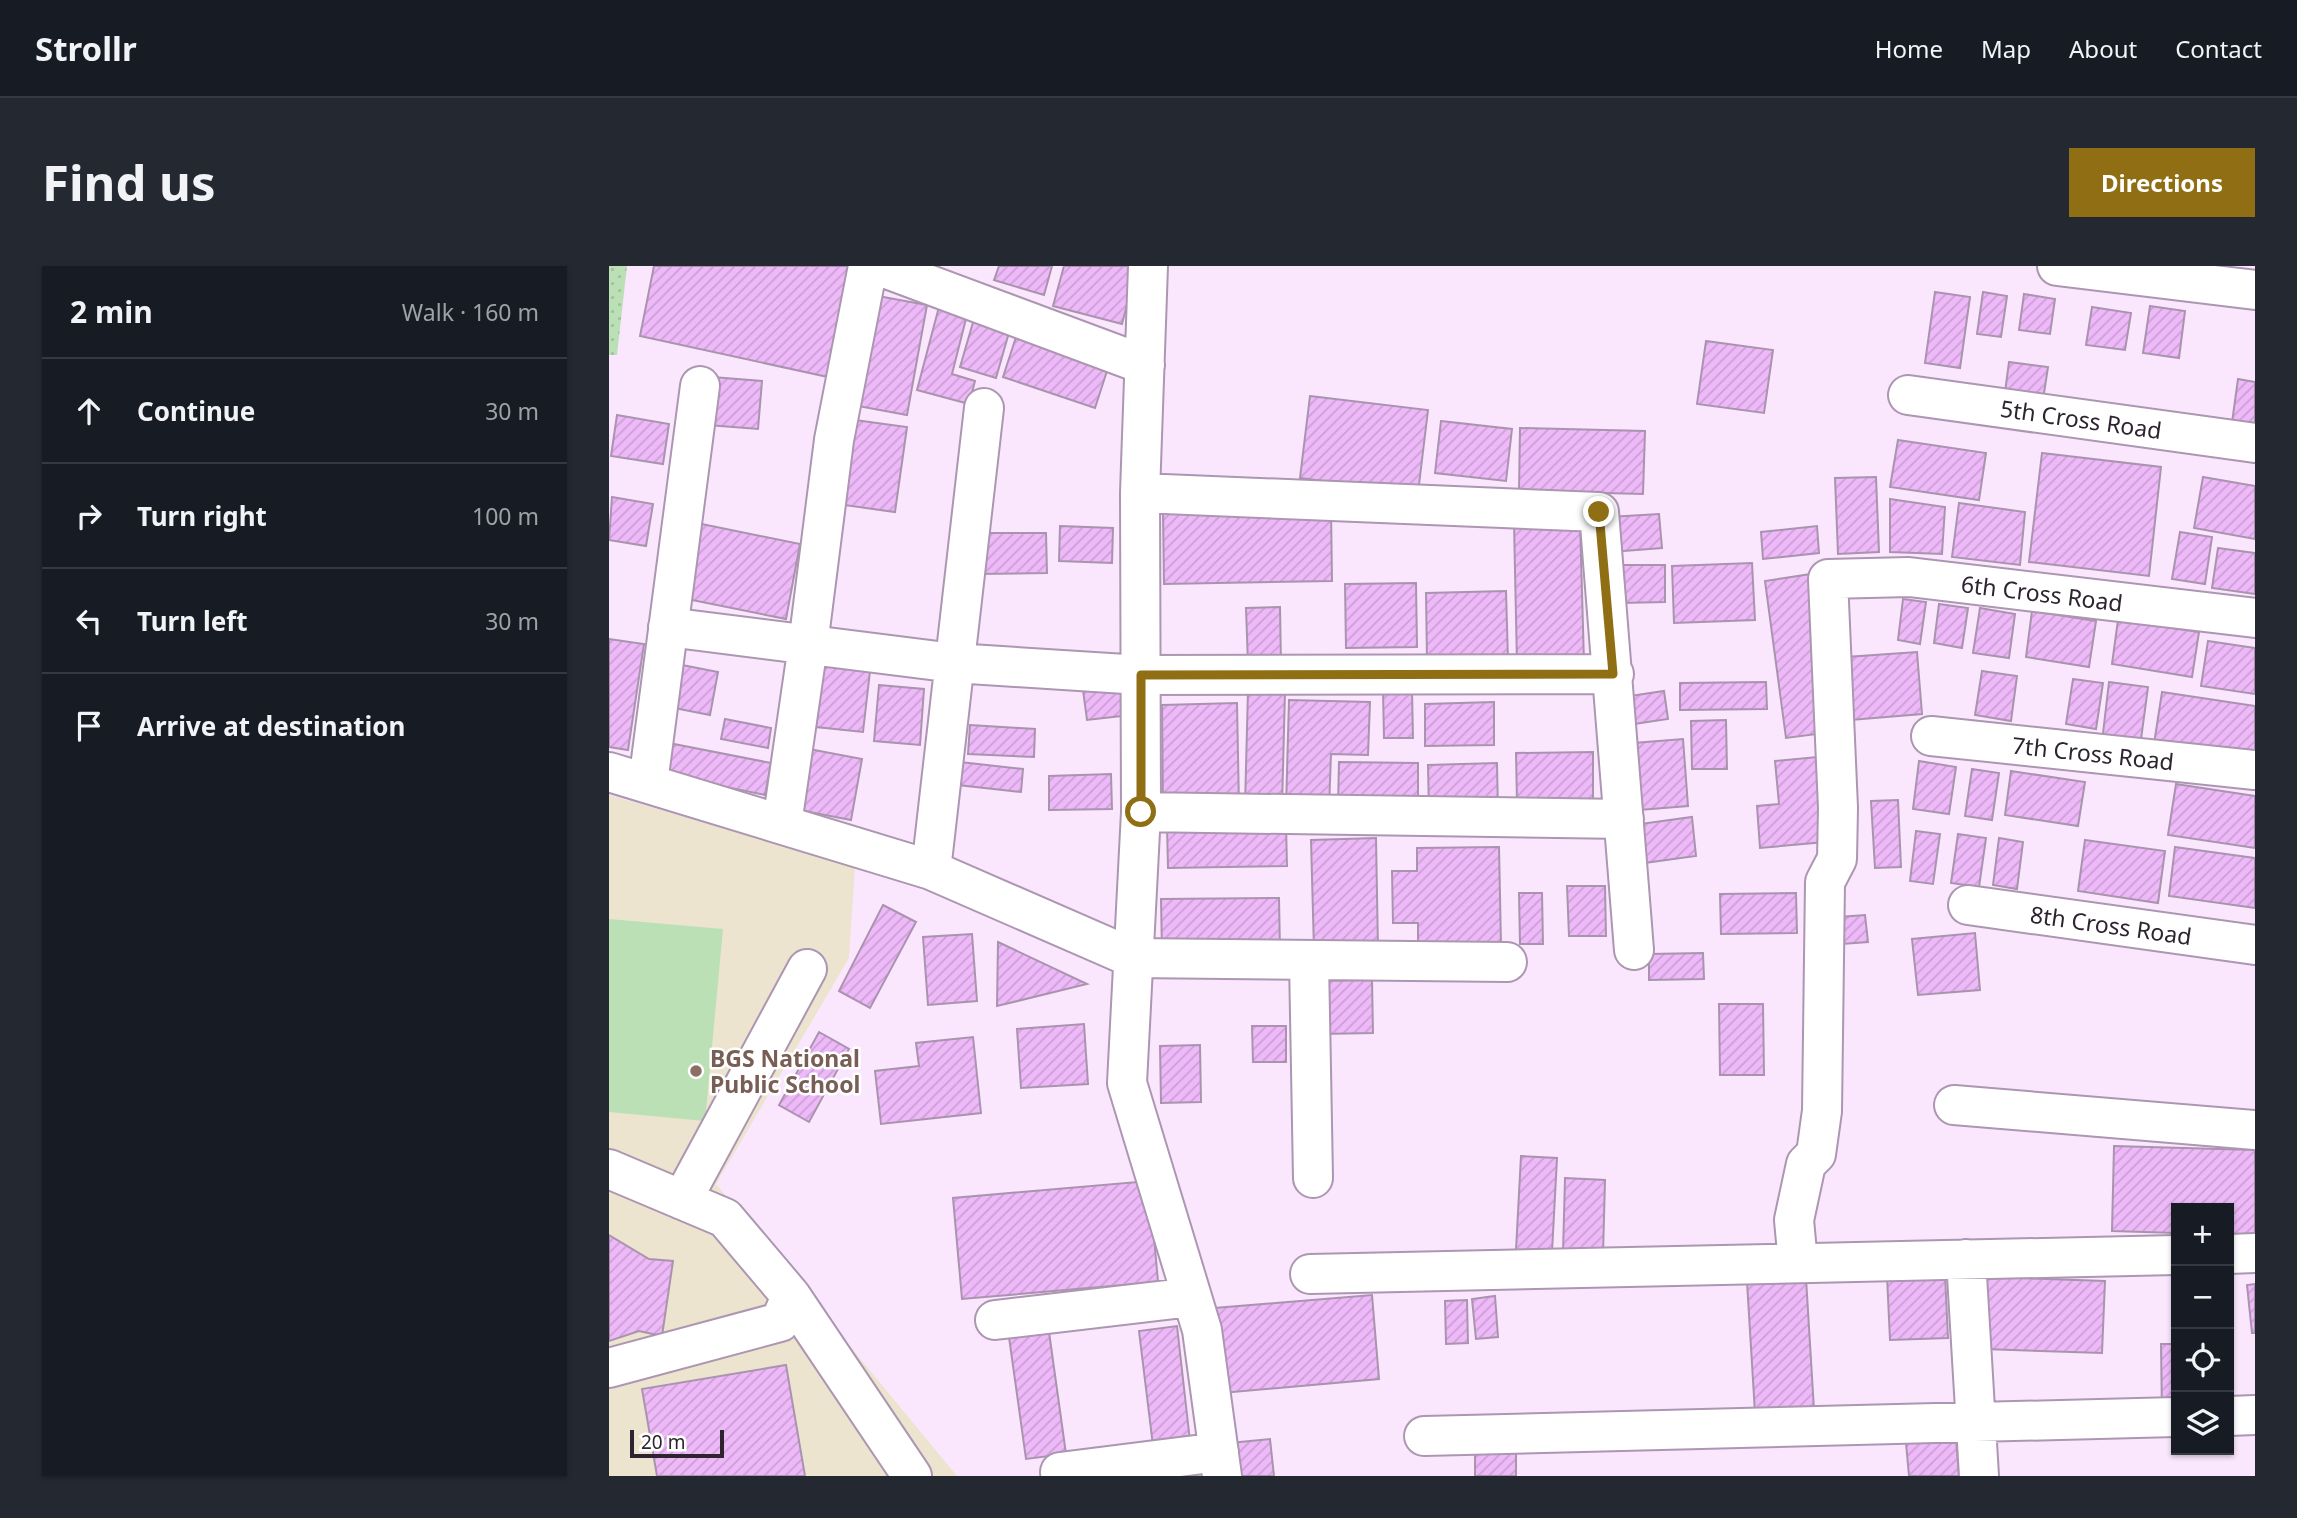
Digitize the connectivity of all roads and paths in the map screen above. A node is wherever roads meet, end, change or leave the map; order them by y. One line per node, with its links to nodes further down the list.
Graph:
1 (868, 266): 14 (street)
2 (879, 266): 6 (street)
3 (1148, 266): 6 (street)
4 (2057, 266): 5 (street)
5 (2255, 290)
6 (1145, 365): 11 (street)
7 (700, 386): 13 (street)
8 (1908, 395): 10 (street, 5th Cross Road)
9 (984, 408): 15 (street)
10 (2255, 443)
11 (1140, 493): 16 (street); 17 (street)
12 (2255, 618): 42 (street, 6th Cross Road)
13 (668, 627): 14 (street); 21 (street)
14 (809, 645): 15 (street); 24 (street)
15 (954, 663): 17 (street); 25 (street)
16 (1613, 674): 17 (street); 23 (street)
17 (1141, 675): 22 (street)
18 (1931, 736): 19 (street, 7th Cross Road)
19 (2255, 770)
20 (609, 772): 21 (street)
21 (648, 783): 24 (street)
22 (1141, 812): 23 (street); 29 (street)
23 (1624, 819): 28 (street)
24 (782, 824): 25 (street)
25 (931, 870): 29 (street)
26 (1968, 905): 27 (street, 8th Cross Road)
27 (2255, 944)
28 (1634, 950)
29 (1133, 958): 30 (street); 45 (street)
30 (1309, 960): 31 (street); 36 (street)
31 (1507, 962)
32 (807, 969): 37 (street)
33 (1954, 1105): 34 (street)
34 (2255, 1130)
35 (609, 1169): 37 (street)
36 (1313, 1178)
37 (682, 1200): 44 (street)
38 (2255, 1253): 39 (street)
39 (2234, 1254)
40 (2171, 1255): 41 (street)
41 (1966, 1259): 42 (street); 51 (street)
42 (1798, 1263): 43 (street)
43 (1310, 1274)
44 (790, 1296): 47 (street); 55 (street)
45 (1192, 1297): 46 (street); 53 (street)
46 (995, 1320)
47 (609, 1368)
48 (2255, 1415): 49 (street)
49 (2234, 1416)
50 (2171, 1418): 51 (street)
51 (1976, 1423): 52 (street); 56 (street)
52 (1424, 1436)
53 (1220, 1464): 54 (street)
54 (1060, 1472)
55 (912, 1476)
56 (1979, 1476)

